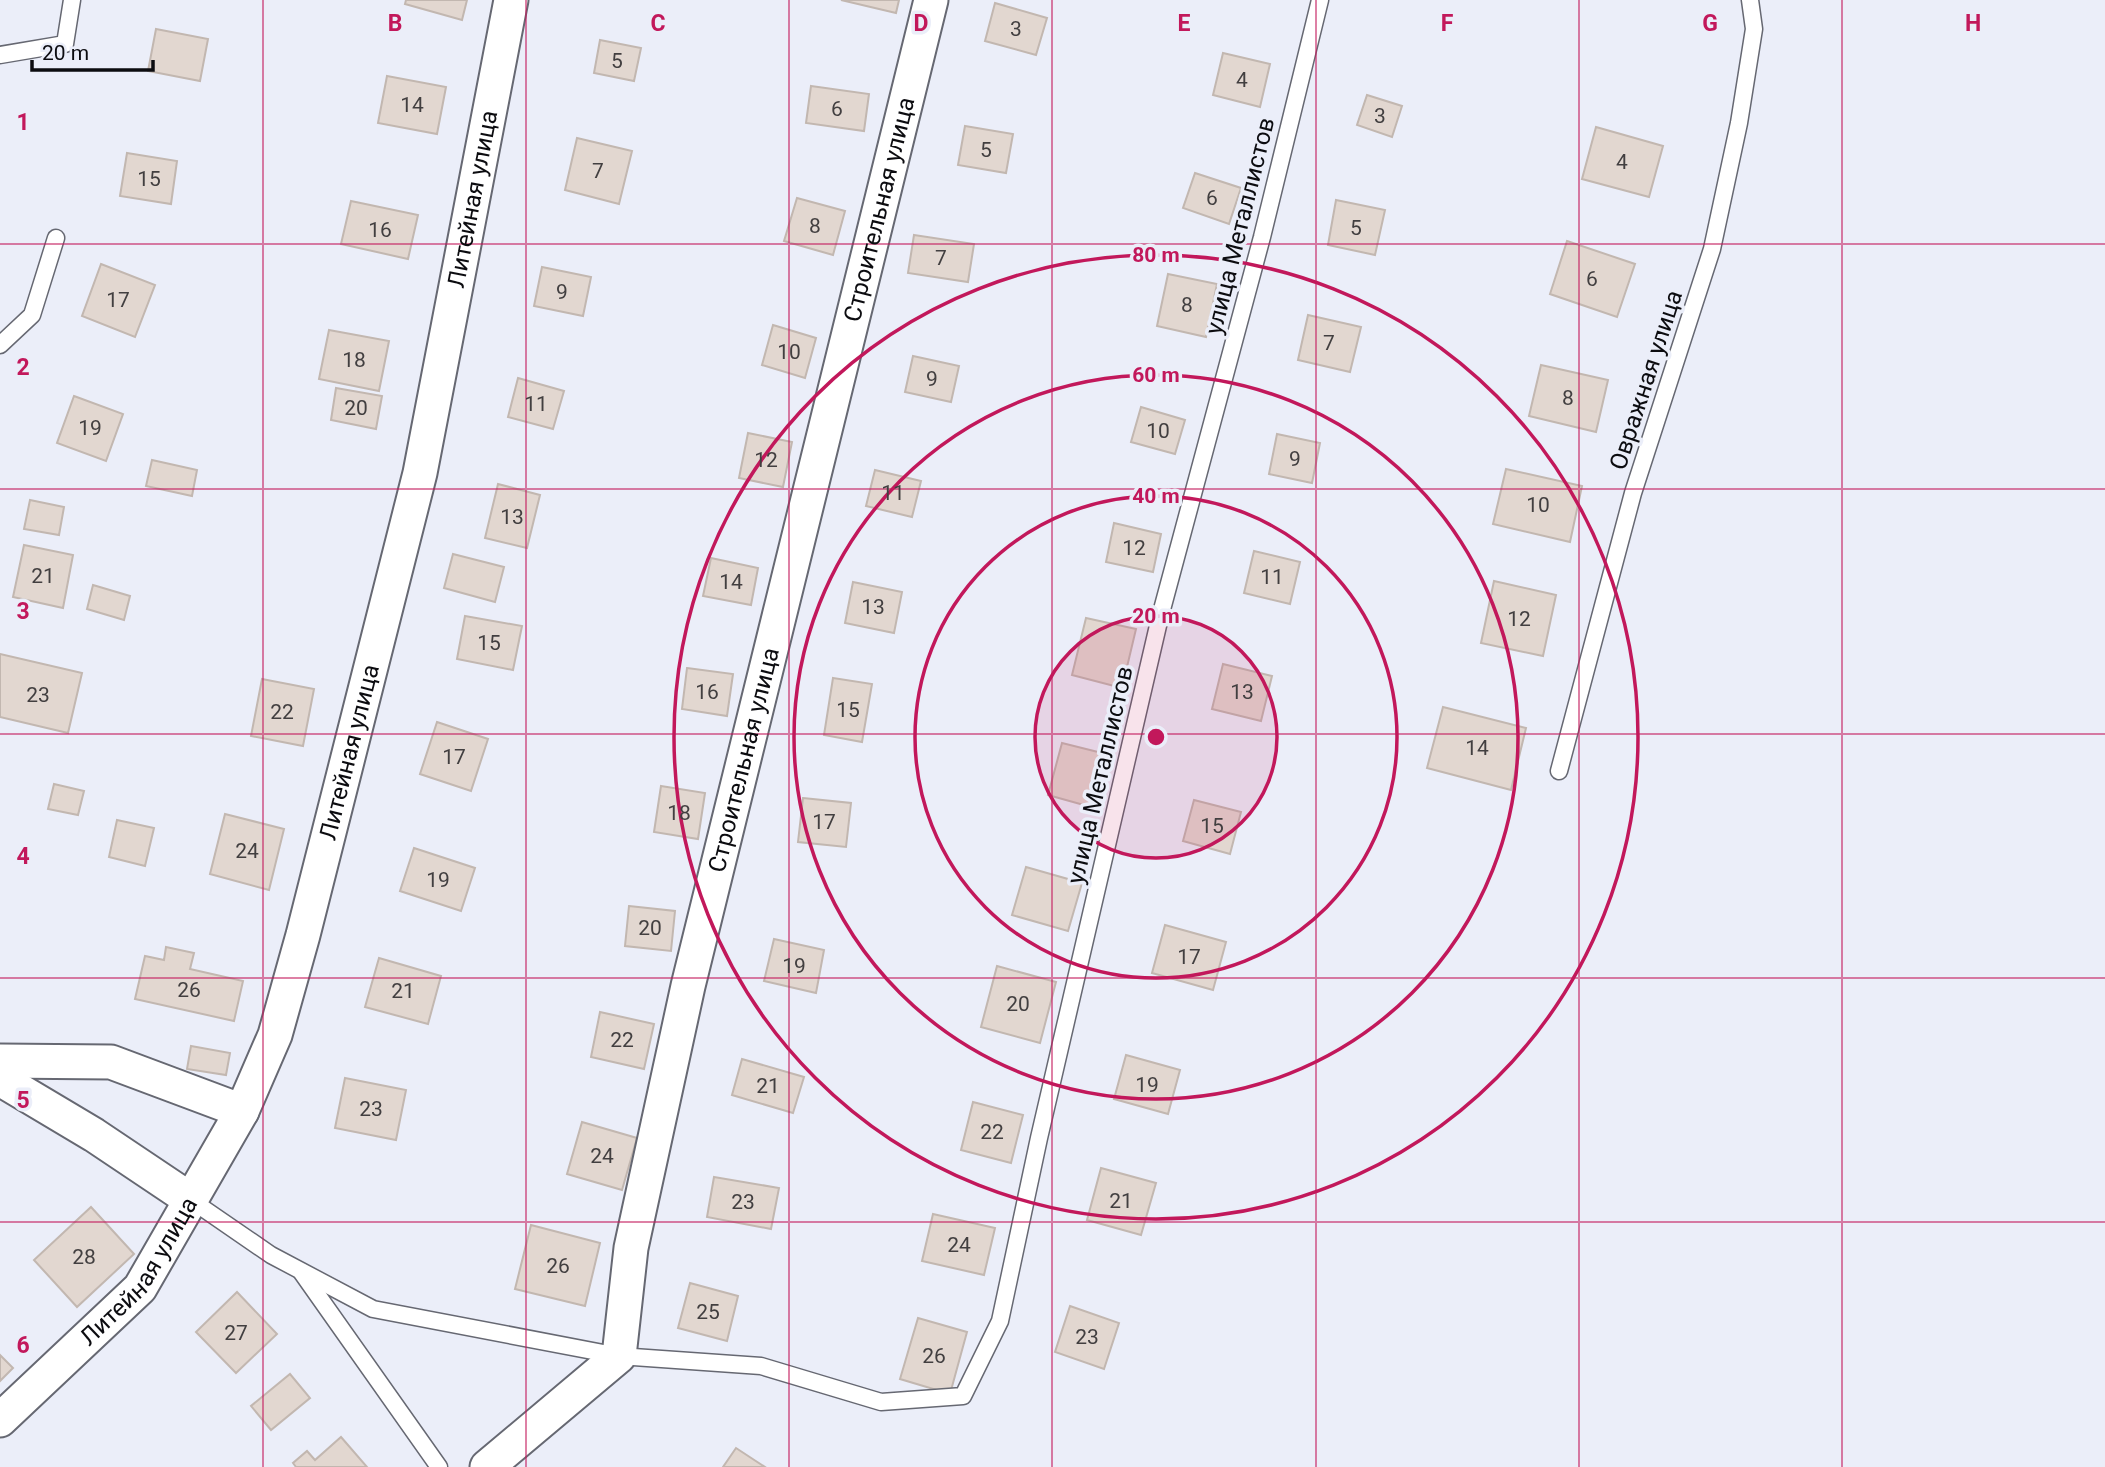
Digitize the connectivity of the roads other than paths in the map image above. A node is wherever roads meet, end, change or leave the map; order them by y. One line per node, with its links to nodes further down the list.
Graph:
1 (72, 0): 6 (lane)
2 (511, 0): 12 (street, Литейная улица)
3 (931, 0): 15 (street, Строительная улица)
4 (1320, 0): 15 (lane, улица Металлистов)
5 (1750, 0): 9 (lane, Овражная улица)
6 (0, 55)
7 (56, 238): 8 (lane)
8 (0, 345)
9 (1559, 771)
10 (0, 1061): 12 (street)
11 (0, 1079): 13 (street)
12 (242, 1111): 13 (street, Литейная улица)
13 (191, 1200): 14 (lane); 16 (street, Литейная улица)
14 (301, 1271): 15 (lane); 17 (lane)
15 (620, 1356): 18 (street)
16 (0, 1420)
17 (439, 1467)
18 (487, 1467)

